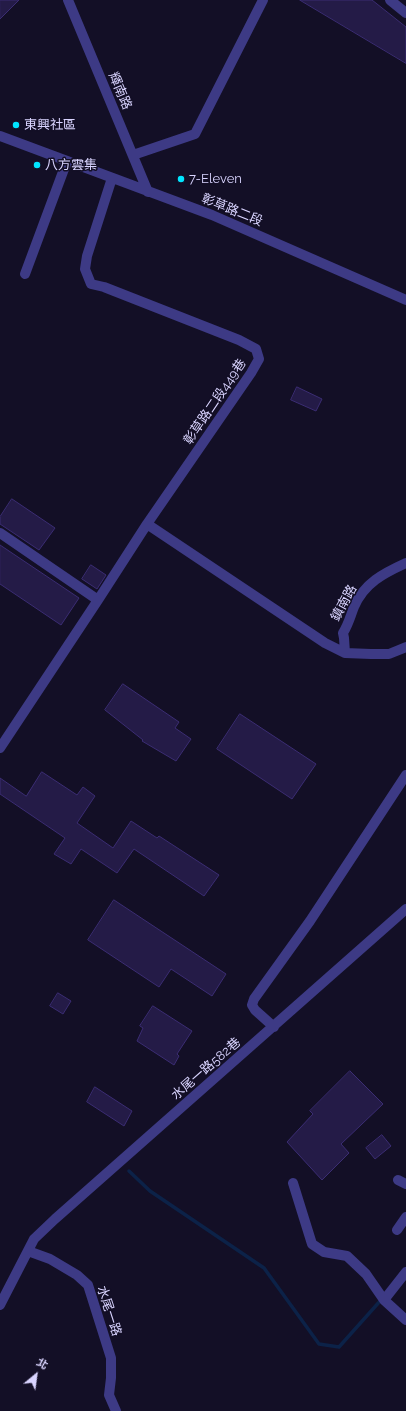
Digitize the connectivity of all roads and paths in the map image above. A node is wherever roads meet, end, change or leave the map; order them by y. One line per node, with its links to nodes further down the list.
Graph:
1 (68, 0): 6 (street, 輝南路)
2 (263, 0): 6 (street)
3 (390, 0): 4 (street)
4 (406, 13)
5 (0, 136): 7 (street, 彰草路二段)
6 (133, 155): 9 (street, 輝南路)
7 (67, 160): 8 (street, 彰草路二段); 10 (street)
8 (112, 178): 9 (street, 彰草路二段); 12 (street, 彰草路二段449巷)
9 (148, 192): 11 (street, 彰草路二段)
10 (25, 274)
11 (406, 300)
12 (147, 524): 15 (street, 彰草路二段449巷); 17 (street)
13 (0, 533): 15 (street)
14 (406, 563): 17 (street, 鎮南路)
15 (98, 600): 18 (street, 彰草路二段449巷)
16 (406, 647): 17 (street)
17 (345, 653)
18 (0, 748)
19 (406, 775): 21 (street)
20 (406, 909): 21 (street, 水尾一路582巷)
21 (274, 1027): 25 (street, 水尾一路582巷)
22 (294, 1183): 27 (street)
23 (406, 1217): 24 (street)
24 (397, 1230)
25 (28, 1251): 28 (street, 水尾一路582巷); 30 (street, 水尾一路)
26 (406, 1272): 27 (street)
27 (384, 1300): 29 (street)
28 (0, 1305)
29 (406, 1320)
30 (116, 1411)

